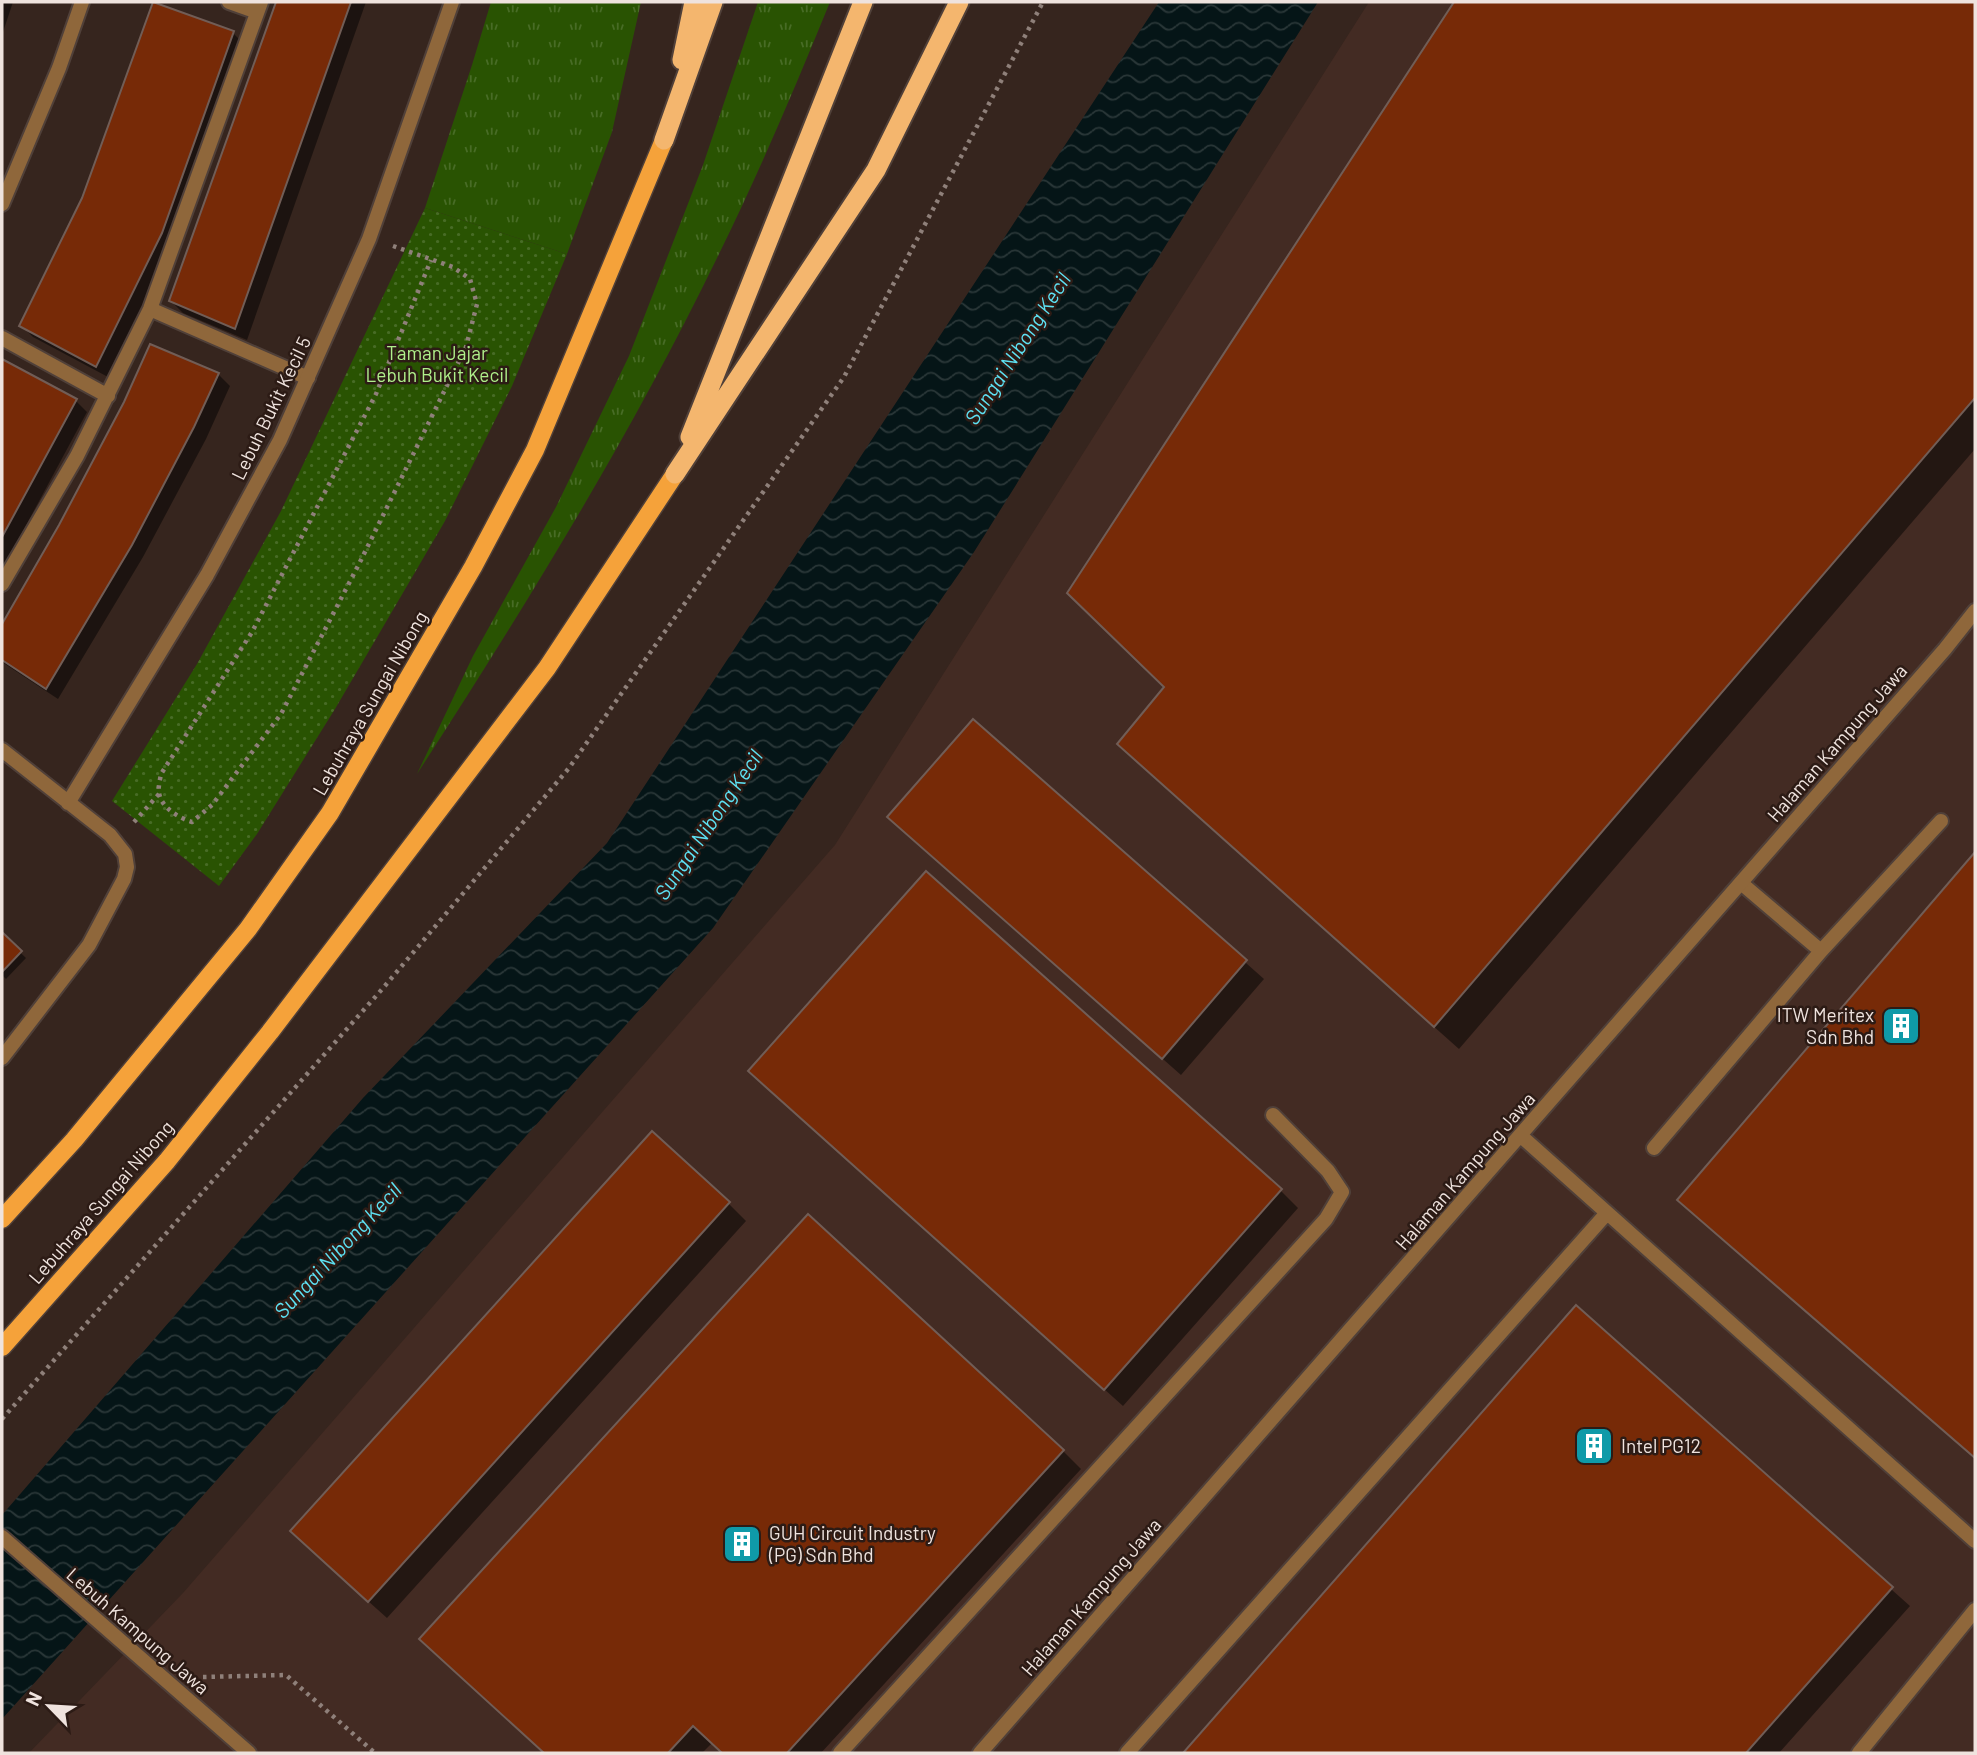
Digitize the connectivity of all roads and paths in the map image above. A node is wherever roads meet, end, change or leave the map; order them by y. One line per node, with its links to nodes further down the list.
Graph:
1 (82, 2): 11 (street)
2 (229, 2): 9 (street)
3 (452, 2): 12 (street, Lebuh Bukit Kecil 5)
4 (694, 2): 10 (highway)
5 (713, 2): 10 (highway)
6 (863, 2): 18 (highway)
7 (960, 2): 18 (highway)
8 (1042, 2): 35 (path)
9 (259, 7): 14 (street)
10 (664, 140): 33 (main road, Lebuhraya Sungai Nibong)
11 (2, 204)
12 (369, 239): 13 (path); 16 (street, Lebuh Bukit Kecil 5)
13 (431, 260): 22 (path); 22 (path)
14 (149, 309): 16 (street); 17 (street)
15 (2, 338): 17 (street)
16 (308, 378): 23 (street, Lebuh Bukit Kecil 5)
17 (108, 396): 19 (street)
18 (675, 474): 34 (main road, Lebuhraya Sungai Nibong)
19 (2, 584)
20 (1975, 611): 26 (street, Halaman Kampung Jawa)
21 (2, 750): 23 (street)
22 (159, 794): 25 (path)
23 (68, 803): 25 (street)
24 (1941, 821): 27 (street)
25 (116, 843): 28 (street)
26 (1741, 883): 27 (street); 30 (street, Halaman Kampung Jawa)
27 (1821, 951): 31 (street)
28 (2, 1058)
29 (1273, 1115): 42 (street)
30 (1521, 1136): 32 (street); 43 (street, Halaman Kampung Jawa)
31 (1654, 1148)
32 (1607, 1213): 37 (street); 44 (street)
33 (2, 1219)
34 (3, 1347)
35 (2, 1419)
36 (2, 1537): 39 (street, Lebuh Kampung Jawa)
37 (1975, 1541)
38 (1975, 1610): 45 (street)
39 (163, 1678): 40 (street, Lebuh Kampung Jawa); 41 (path)
40 (249, 1753)
41 (375, 1753)
42 (840, 1753)
43 (980, 1753)
44 (1127, 1753)
45 (1859, 1753)

